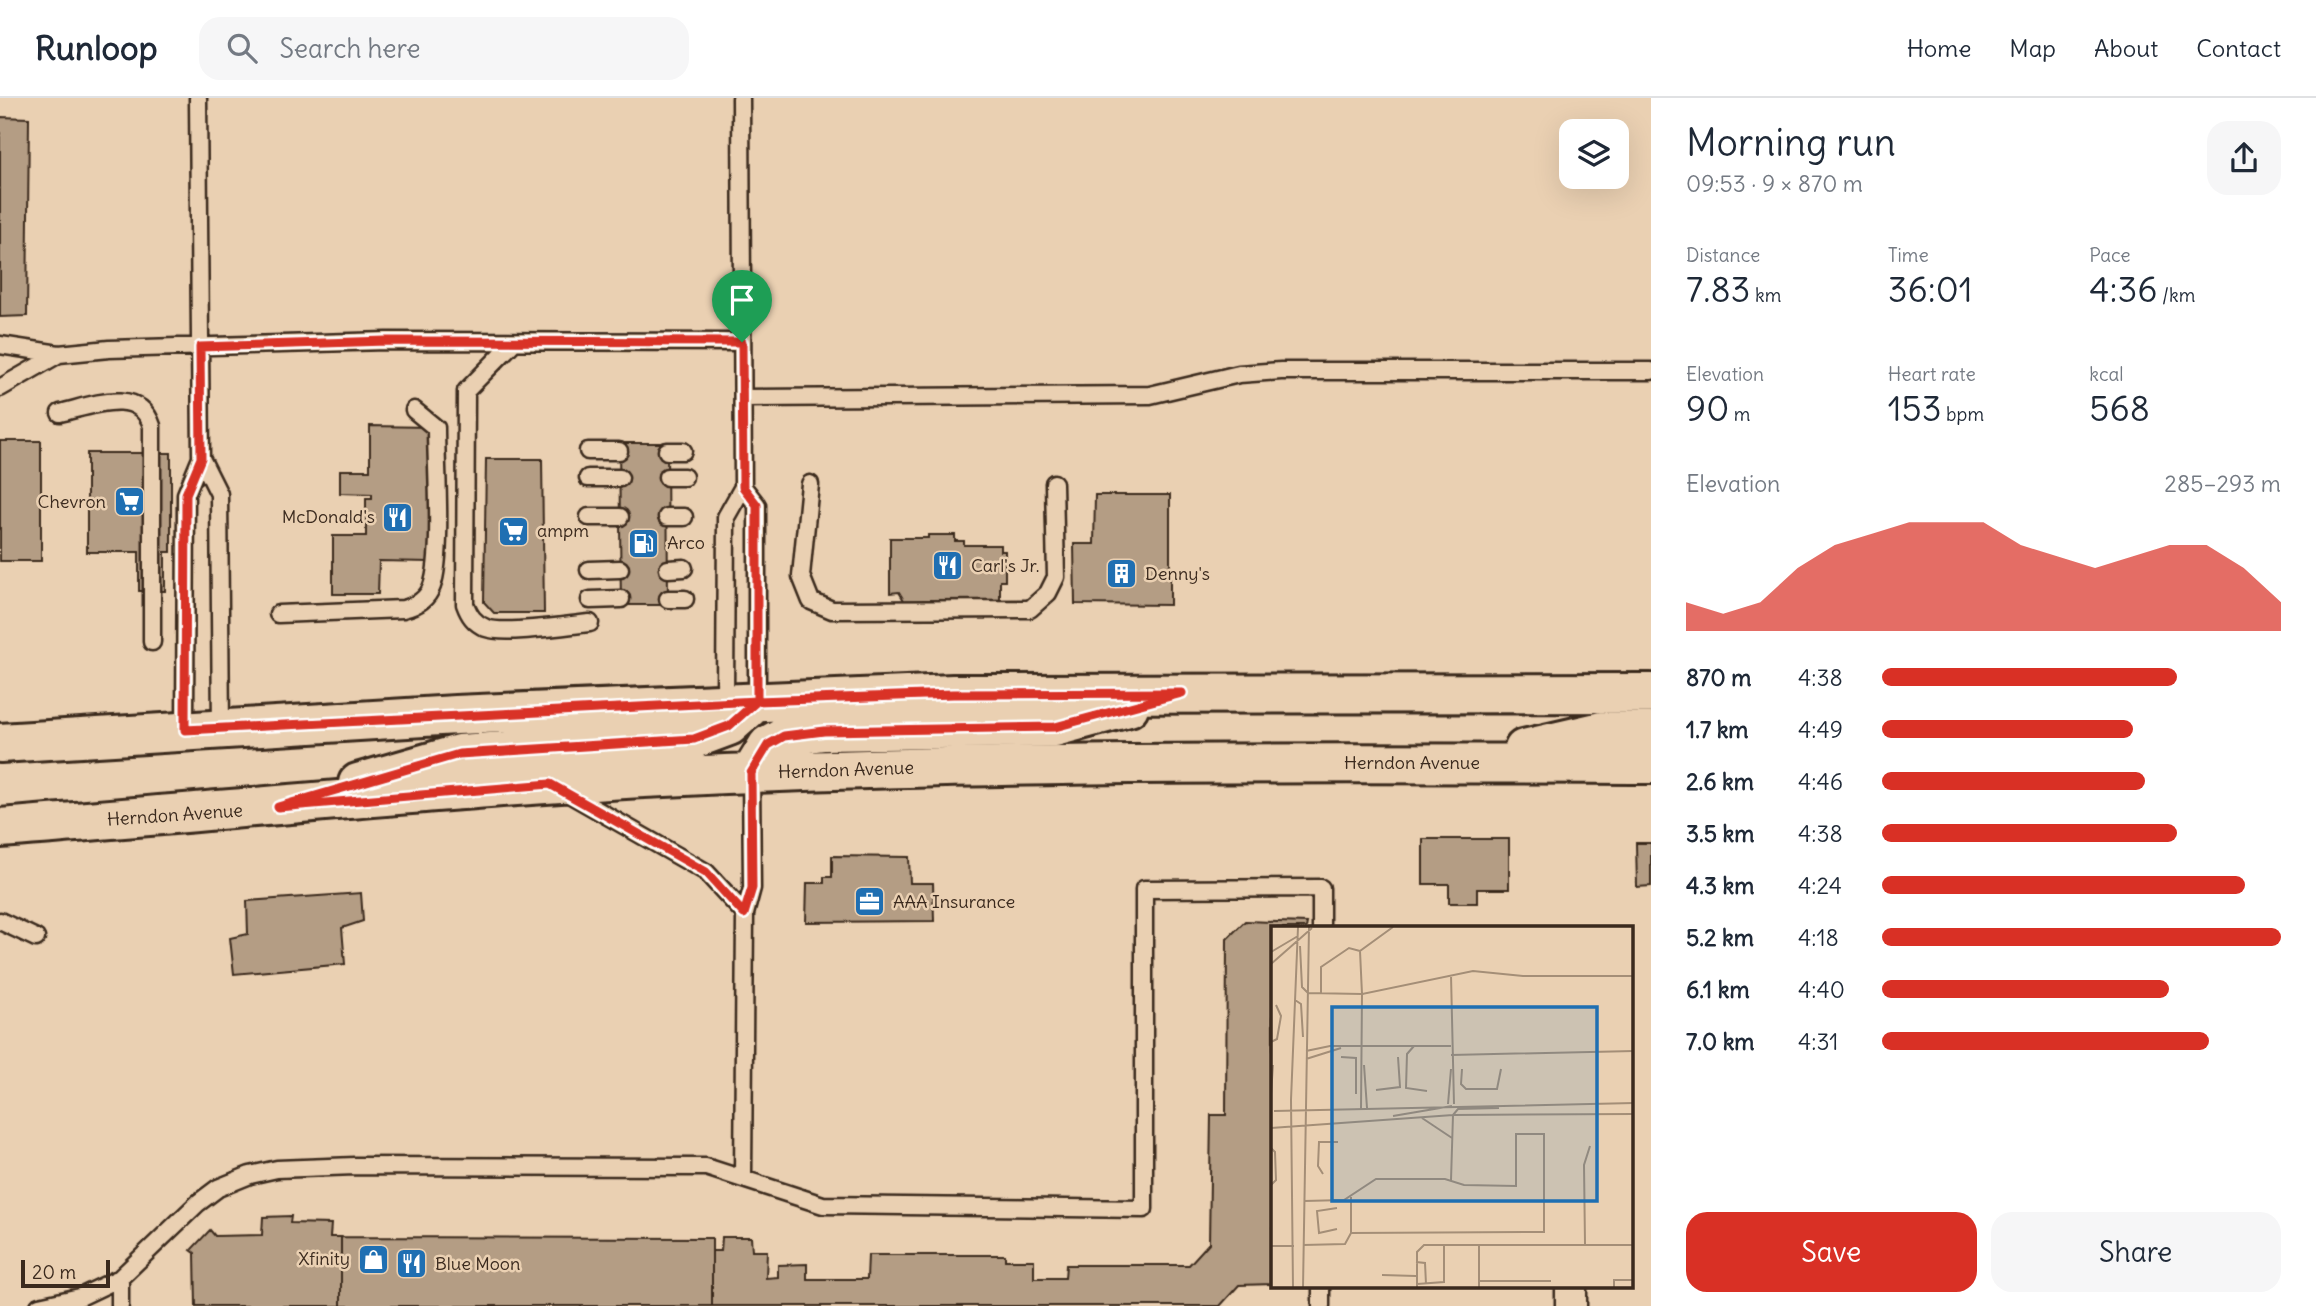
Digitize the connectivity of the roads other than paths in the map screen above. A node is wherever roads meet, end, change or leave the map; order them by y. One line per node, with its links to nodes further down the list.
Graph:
1 (198, 98): 6 (lane)
2 (741, 98): 4 (lane)
3 (514, 342): 4 (lane); 6 (lane); 32 (lane)
4 (742, 342): 10 (lane)
5 (0, 345): 7 (lane)
6 (200, 347): 7 (lane); 17 (lane)
7 (59, 354): 9 (lane)
8 (1651, 371): 10 (lane)
9 (0, 388)
10 (743, 398): 24 (lane)
11 (414, 410): 31 (lane)
12 (60, 412): 33 (lane)
13 (588, 452): 14 (lane)
14 (619, 452)
15 (667, 452): 16 (lane)
16 (684, 452)
17 (201, 458): 37 (lane); 37 (lane)
18 (667, 477): 19 (lane)
19 (684, 477)
20 (588, 478): 21 (lane)
21 (620, 478)
22 (810, 484): 23 (lane)
23 (1054, 484)
24 (743, 487): 36 (lane); 36 (lane)
25 (589, 517): 26 (lane)
26 (620, 517)
27 (621, 569): 28 (lane)
28 (589, 570)
29 (621, 599): 30 (lane)
30 (590, 600)
31 (278, 614)
32 (590, 623)
33 (152, 642)
34 (1182, 693): 35 (main road); 36 (main road); 42 (main road)
35 (1651, 693)
36 (741, 701): 37 (main road); 44 (main road)
37 (203, 729): 39 (main road)
38 (1651, 731): 40 (main road)
39 (0, 743)
40 (1460, 764): 41 (main road, Herndon Avenue); 42 (main road, Herndon Avenue)
41 (1651, 764)
42 (751, 773): 43 (main road, Herndon Avenue); 46 (lane)
43 (550, 784): 44 (main road, Herndon Avenue); 46 (lane)
44 (278, 807): 45 (main road, Herndon Avenue)
45 (0, 828)
46 (744, 914): 50 (lane)
47 (0, 921): 49 (lane)
48 (1321, 926): 50 (lane)
49 (36, 938)
50 (743, 1177): 51 (lane)
51 (120, 1278): 54 (lane); 55 (lane)
52 (1321, 1288): 56 (lane)
53 (1571, 1288): 57 (street)
54 (38, 1306)
55 (120, 1306)
56 (1321, 1306)
57 (1571, 1306)

